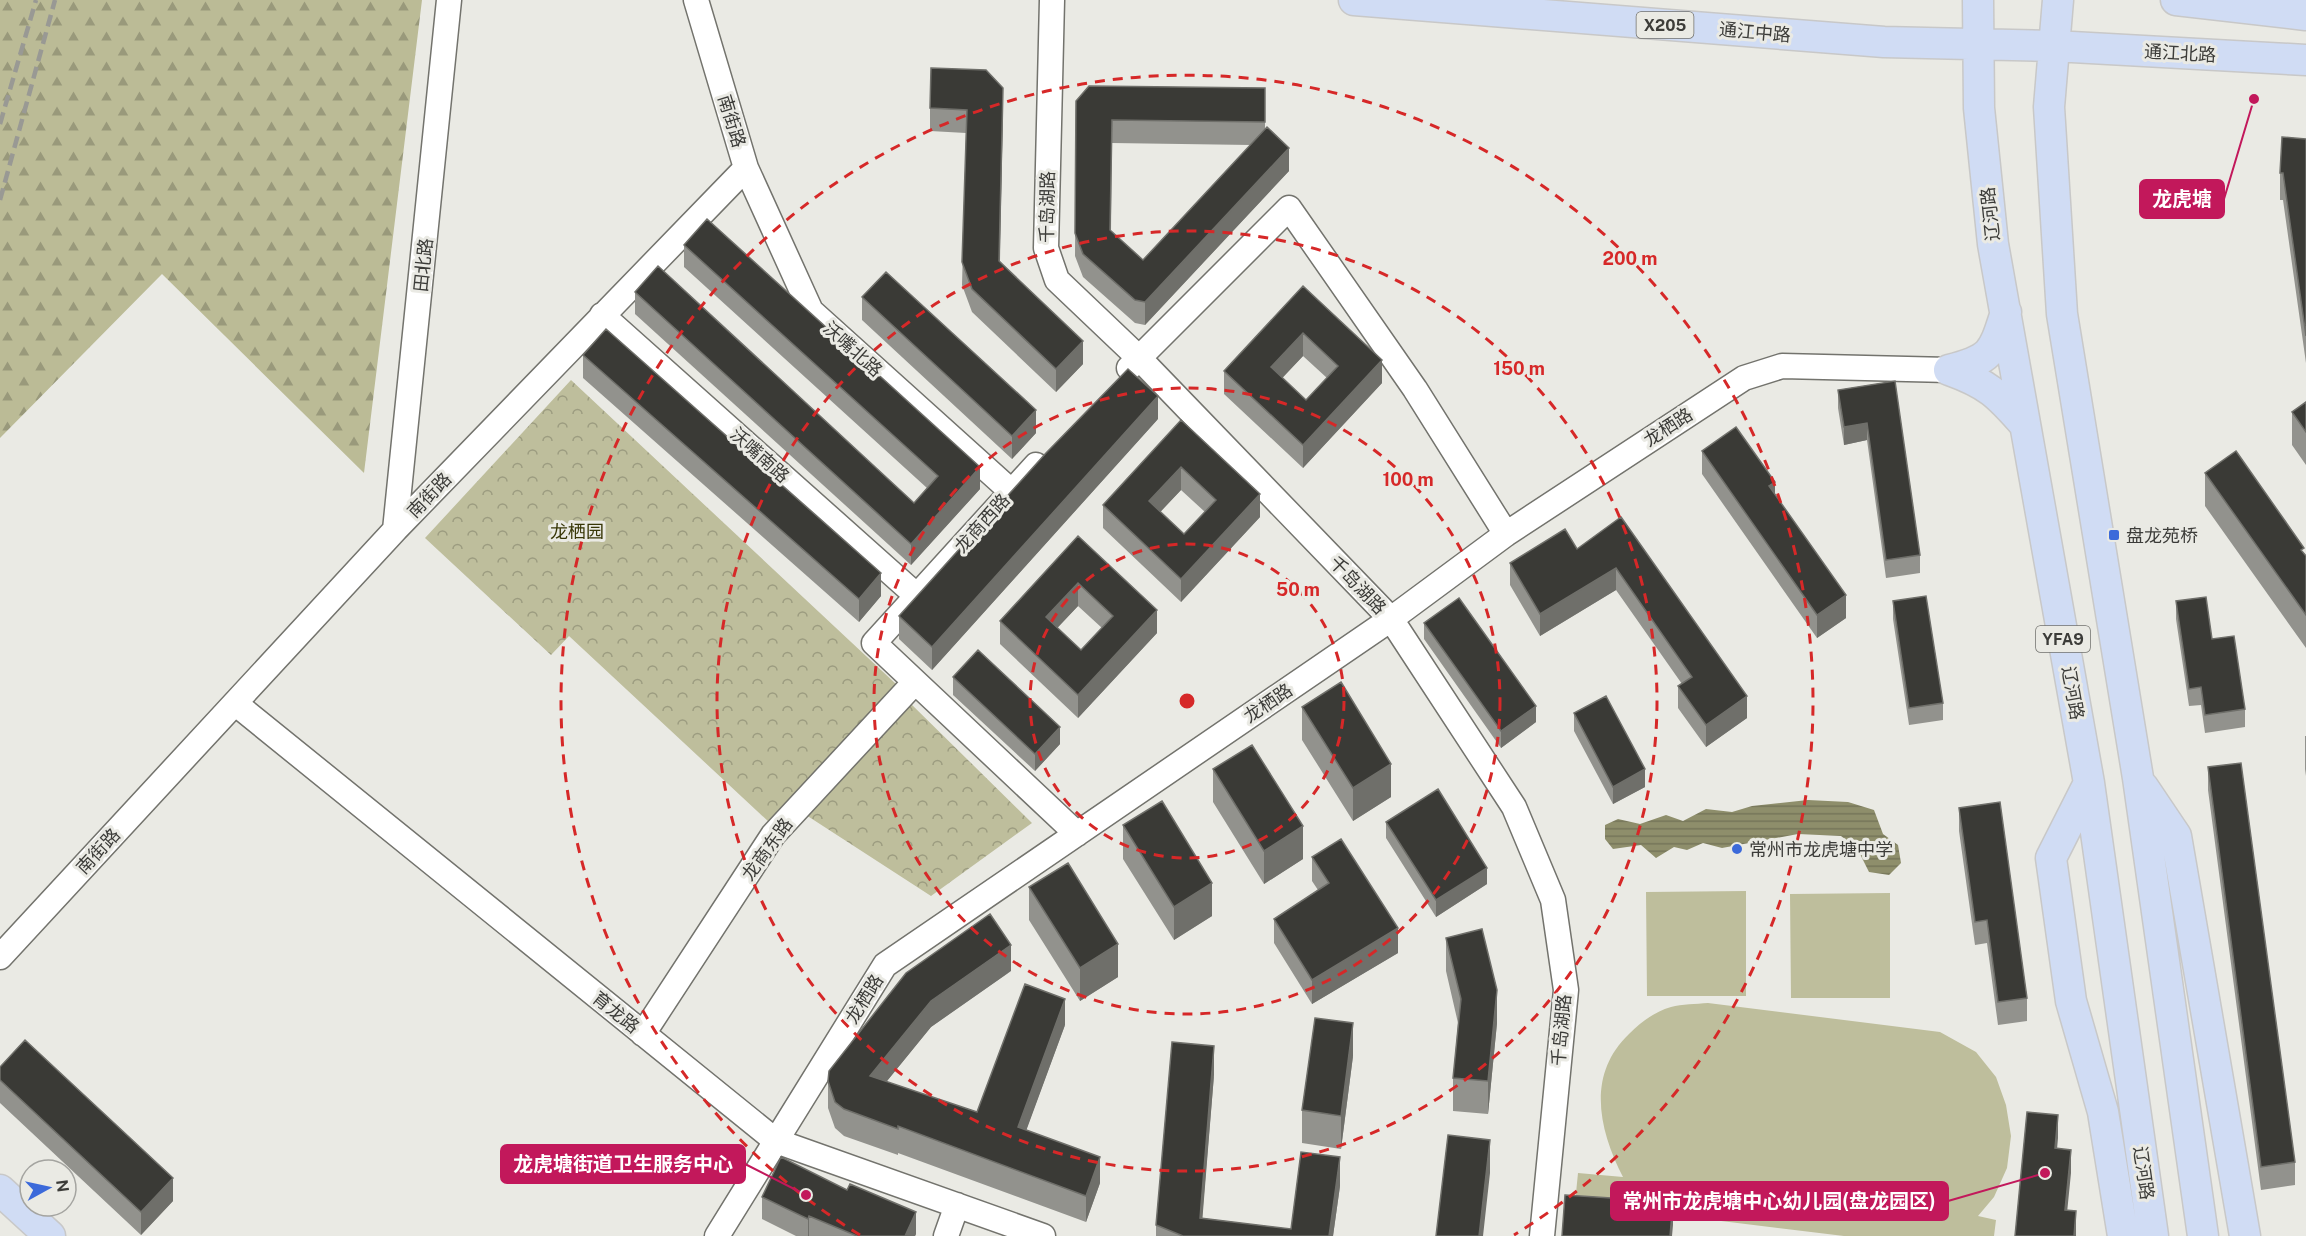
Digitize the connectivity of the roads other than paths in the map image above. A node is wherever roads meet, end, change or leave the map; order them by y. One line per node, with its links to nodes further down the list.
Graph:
1 (449, 0): 21 (street, 田北路)
2 (696, 0): 12 (street, 南街路)
3 (1052, 0): 15 (street, 千岛湖路)
4 (1354, 0): 9 (main road, 通江中路 / X205)
5 (1978, 0): 9 (main road, YFA9)
6 (2058, 0): 10 (main road, YFA9)
7 (2176, 0): 8 (main road)
8 (2306, 15)
9 (1977, 43): 10 (main road, 通江中路); 13 (main road, 辽河路 / YFA9)
10 (2054, 46): 11 (main road, 通江北路); 27 (main road, YFA9)
11 (2306, 60)
12 (746, 168): 14 (street, 南街路); 20 (street, 沃嘴北路)
13 (2006, 312): 16 (main road); 18 (main road, 辽河路 / YFA9)
14 (602, 315): 21 (street, 南街路); 23 (street, 沃嘴南路)
15 (1139, 358): 17 (street); 22 (street); 24 (street, 千岛湖路)
16 (1949, 370): 18 (main road); 22 (street, 龙栖路)
17 (1115, 383)
18 (2026, 425): 28 (main road, 辽河路 / YFA9)
19 (1051, 450): 20 (street, 龙商西路)
20 (1011, 491): 23 (street, 龙商西路)
21 (395, 530): 26 (street, 南街路)
22 (1506, 534): 24 (street, 龙栖路)
23 (917, 596): 25 (street, 龙商西路)
24 (1391, 619): 29 (street, 龙栖路); 39 (street, 千岛湖路)
25 (915, 682): 29 (street, 龙商西路); 31 (street, 龙商东路)
26 (236, 704): 30 (street, 南街路); 31 (street, 育龙路)
27 (2138, 778): 42 (main road, YFA9); 43 (main road)
28 (2089, 783): 40 (main road); 41 (main road, 辽河路 / YFA9)
29 (1077, 834): 32 (street, 龙栖路)
30 (0, 957)
31 (644, 1034): 32 (street, 育龙路)
32 (776, 1141): 34 (street, 育龙路); 36 (street, 龙栖路)
33 (0, 1190): 35 (main road)
34 (957, 1205): 37 (street); 38 (street, 育龙路)
35 (50, 1236)
36 (717, 1236)
37 (946, 1236)
38 (1043, 1236)
39 (1542, 1236)
40 (2122, 1236)
41 (2153, 1236)
42 (2203, 1236)
43 (2245, 1236)

